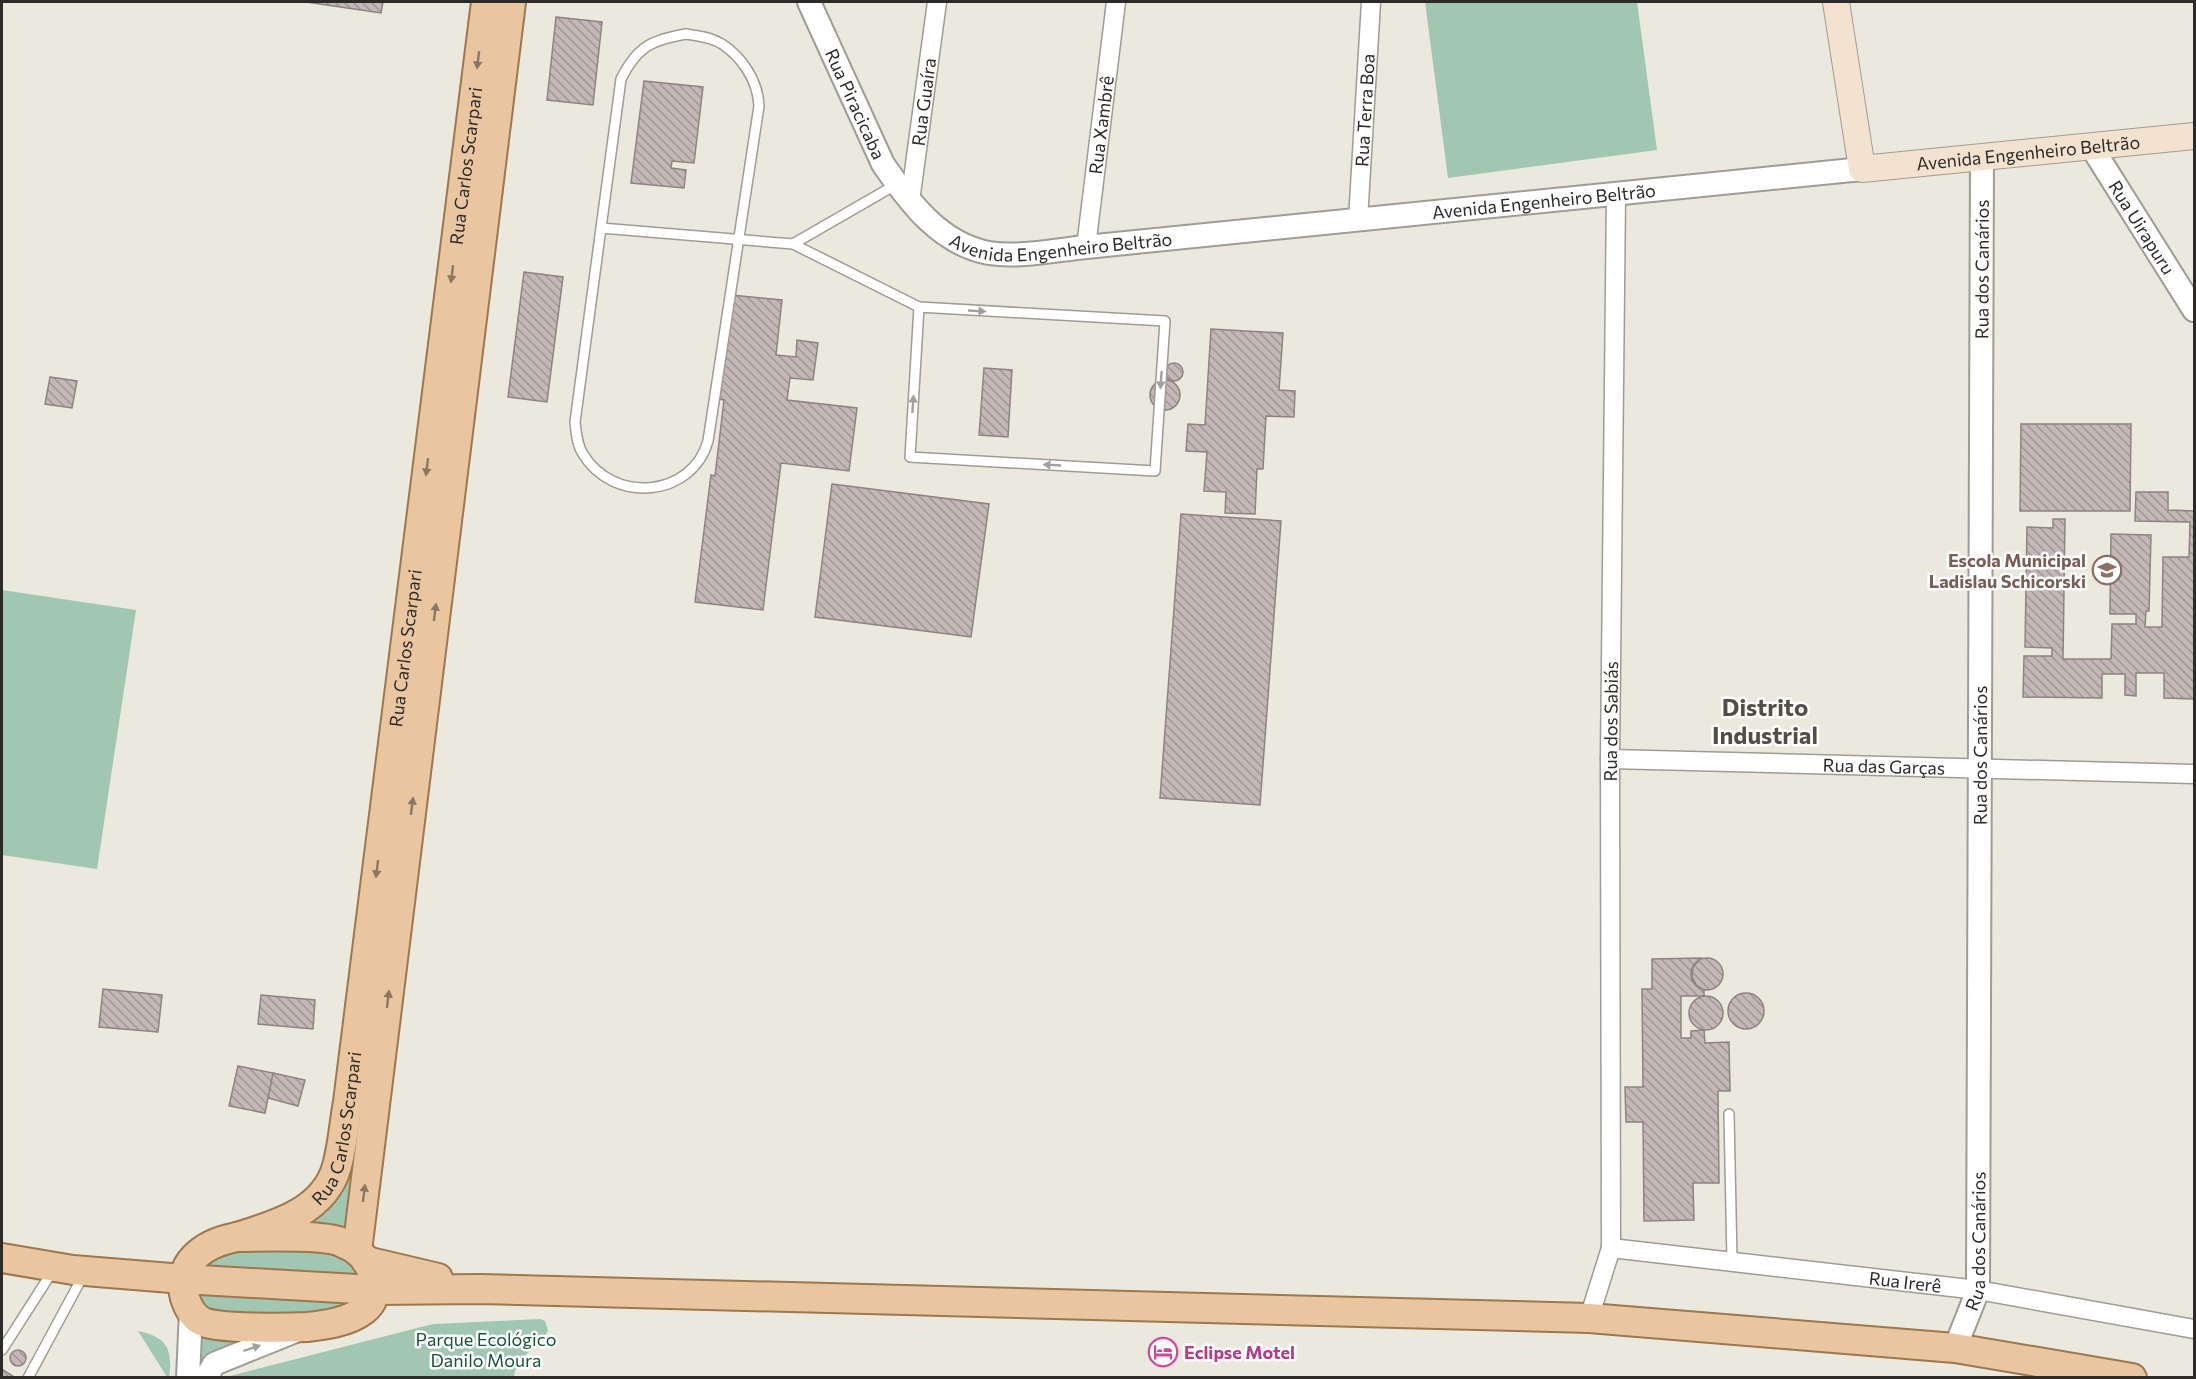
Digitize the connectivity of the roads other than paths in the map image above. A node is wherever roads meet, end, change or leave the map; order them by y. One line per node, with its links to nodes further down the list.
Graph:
1 (486, 2): 24 (main road, Rua Carlos Scarpari, one-way to 24)
2 (511, 2): 24 (main road, Rua Carlos Scarpari, one-way to 2)
3 (809, 2): 12 (street, Rua Piracicaba)
4 (937, 2): 12 (street, Rua Guaíra)
5 (1116, 2): 18 (street, Rua Xambrê)
6 (1371, 2): 14 (street, Rua Terra Boa)
7 (1836, 2): 11 (main road)
8 (2194, 136): 9 (main road, Avenida Engenheiro Beltrão)
9 (2091, 146): 10 (main road, Avenida Engenheiro Beltrão); 20 (street, Rua Uirapuru)
10 (1982, 157): 11 (main road, Avenida Engenheiro Beltrão); 22 (street, Rua dos Canários)
11 (1862, 169): 13 (street, Avenida Engenheiro Beltrão)
12 (903, 193): 17 (lane); 18 (street, Avenida Engenheiro Beltrão)
13 (1616, 194): 14 (street, Avenida Engenheiro Beltrão); 21 (street, Rua dos Sabiás)
14 (1358, 220): 18 (street, Avenida Engenheiro Beltrão)
15 (601, 228): 16 (lane); 16 (lane); 16 (lane)
16 (739, 239): 17 (lane)
17 (793, 244): 19 (lane)
18 (1086, 247)
19 (919, 307): 19 (lane, one-way to 19)
20 (2194, 310)
21 (1610, 759): 22 (street, Rua das Garças); 27 (street, Rua dos Sabiás)
22 (1980, 769): 23 (street, Rua das Garças); 35 (street, Rua dos Canários)
23 (2194, 774)
24 (367, 1058): 26 (main road, Rua Carlos Scarpari); 28 (main road, Rua Carlos Scarpari, one-way to 24)
25 (1729, 1114): 30 (lane)
26 (237, 1237): 28 (main road); 32 (main road, Rua Carlos Scarpari)
27 (1611, 1248): 30 (street, Rua Irerê); 37 (street, Rua dos Sabiás)
28 (362, 1256): 33 (main road); 34 (main road)
29 (2, 1258): 31 (main road)
30 (1732, 1262): 35 (street, Rua Irerê)
31 (70, 1271): 32 (main road); 32 (main road); 41 (lane); 42 (lane)
32 (188, 1289): 34 (main road); 38 (main road); 43 (street)
33 (481, 1289): 34 (main road); 36 (main road); 37 (main road)
34 (374, 1290): 36 (main road)
35 (1978, 1290): 39 (street, Rua Irerê); 40 (street, Rua dos Canários)
36 (352, 1317): 38 (main road)
37 (1588, 1318): 40 (main road)
38 (305, 1327): 44 (street, one-way to 38)
39 (2194, 1329)
40 (1955, 1348): 45 (main road)
41 (2, 1350)
42 (28, 1377)
43 (188, 1377)
44 (206, 1377)
45 (2132, 1377)

